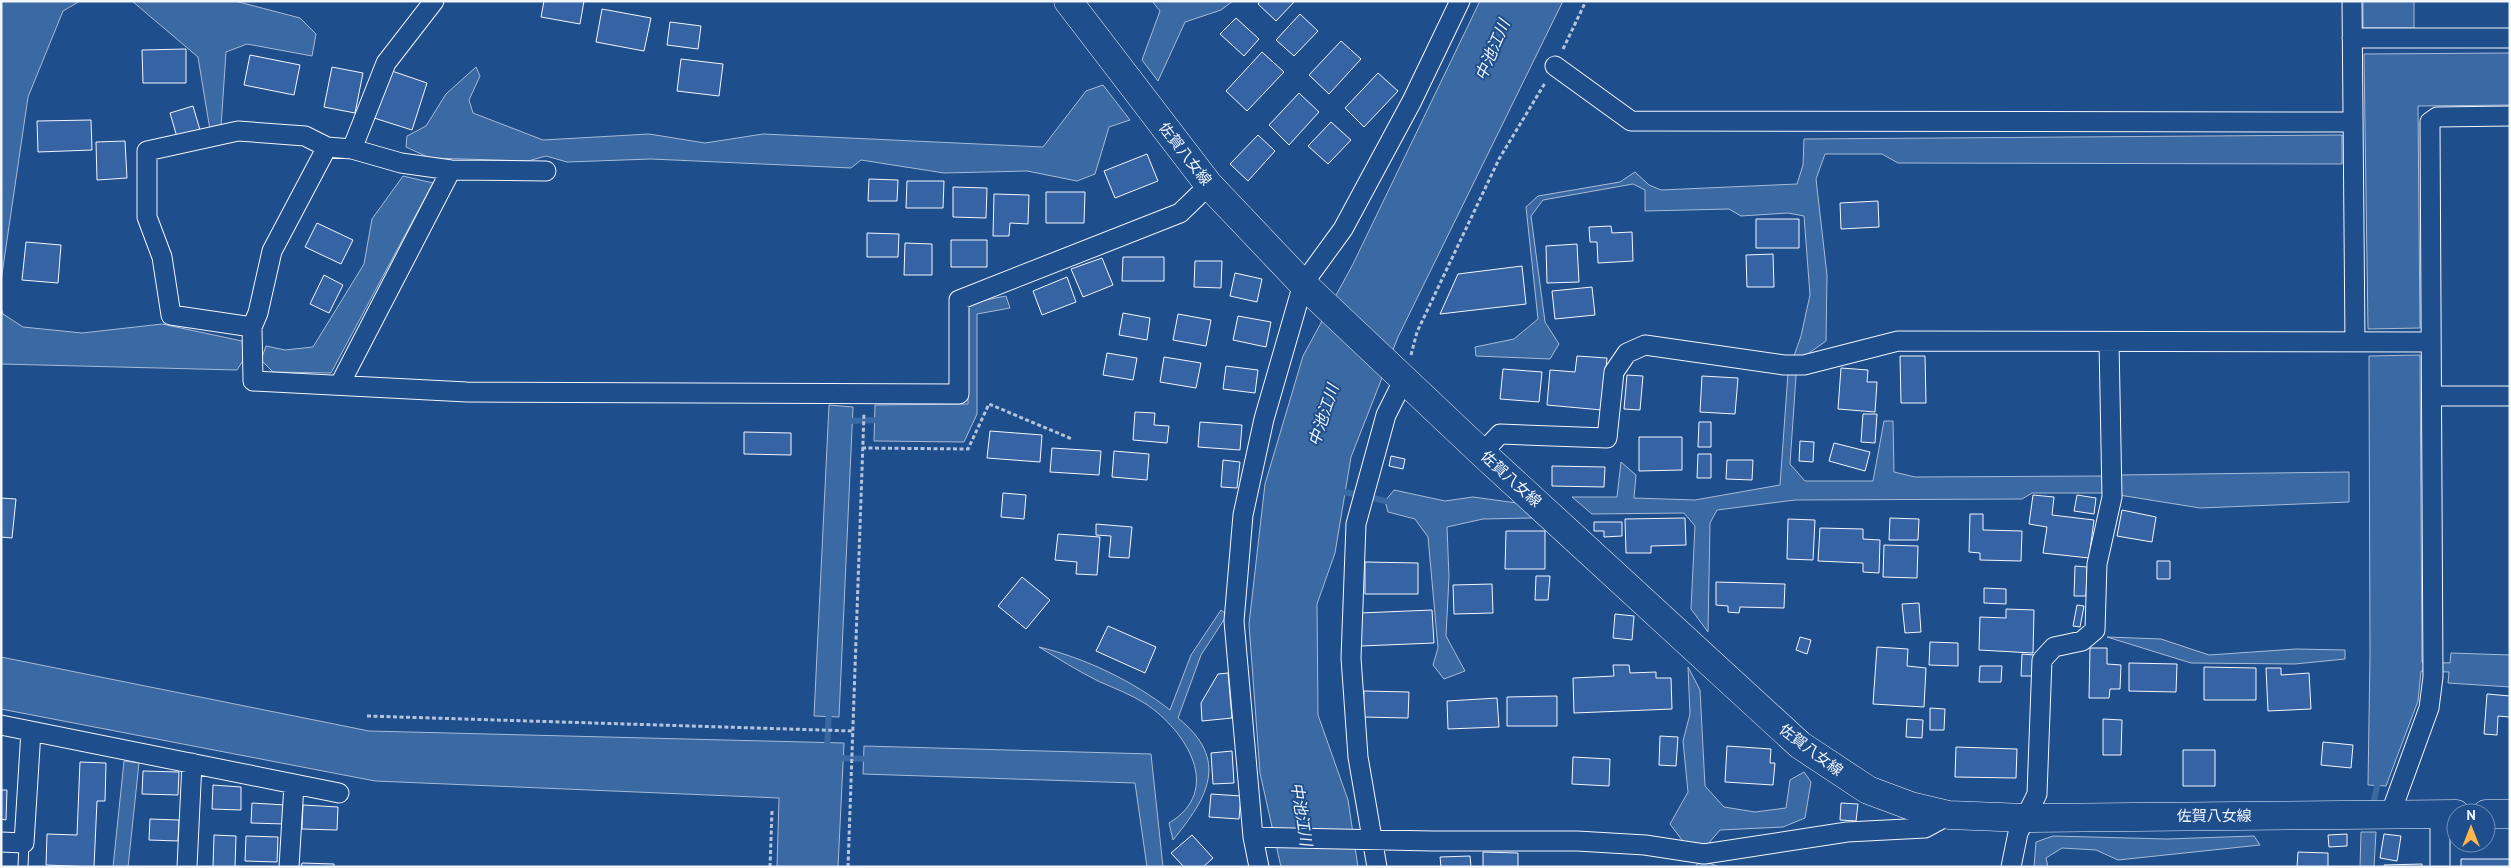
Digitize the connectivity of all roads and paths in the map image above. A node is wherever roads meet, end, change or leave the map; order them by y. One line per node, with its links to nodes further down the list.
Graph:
1 (434, 1): 12 (street)
2 (1068, 1): 15 (main road, 佐賀八女線)
3 (1460, 1): 16 (street)
4 (1586, 1): 8 (path)
5 (2352, 1): 6 (street)
6 (2352, 38): 7 (street); 10 (street)
7 (2510, 38)
8 (1555, 66): 10 (street); 21 (path)
9 (2510, 116): 20 (street)
10 (2353, 122): 19 (street)
11 (327, 147): 12 (street); 17 (street); 17 (street)
12 (352, 149): 13 (street)
13 (451, 170): 14 (street); 22 (street)
14 (546, 171)
15 (1209, 185): 16 (main road, 佐賀八女線); 22 (street)
16 (1309, 290): 21 (main road, 佐賀八女線); 44 (street)
17 (252, 327): 22 (street)
18 (2109, 342): 19 (street); 28 (street); 42 (street)
19 (2355, 342): 20 (street)
20 (2432, 342): 23 (street)
21 (1400, 375): 28 (main road, 佐賀八女線); 45 (street)
22 (340, 384)
23 (2432, 396): 24 (street); 41 (street)
24 (2510, 396)
25 (864, 415): 27 (path)
26 (1072, 439): 27 (path)
27 (862, 448): 32 (path)
28 (1482, 452): 40 (main road, 佐賀八女線)
29 (367, 716): 32 (path)
30 (1, 725): 31 (street)
31 (31, 731): 33 (street); 47 (street)
32 (853, 731): 52 (path)
33 (192, 763): 34 (street); 49 (street)
34 (294, 784): 35 (street); 50 (street)
35 (339, 793)
36 (772, 811): 51 (path)
37 (2446, 814): 41 (main road)
38 (2496, 814): 39 (main road)
39 (2510, 814)
40 (1949, 815): 42 (main road, 佐賀八女線); 45 (street)
41 (2390, 815): 42 (main road, 佐賀八女線)
42 (2025, 818): 55 (street)
43 (2446, 827): 56 (street)
44 (1256, 837): 45 (street); 53 (street)
45 (1374, 840): 54 (street)
46 (1, 842): 47 (street)
47 (24, 843): 48 (lane)
48 (23, 867)
49 (188, 867)
50 (289, 867)
51 (770, 867)
52 (848, 867)
53 (1258, 867)
54 (1377, 867)
55 (2011, 867)
56 (2440, 867)

